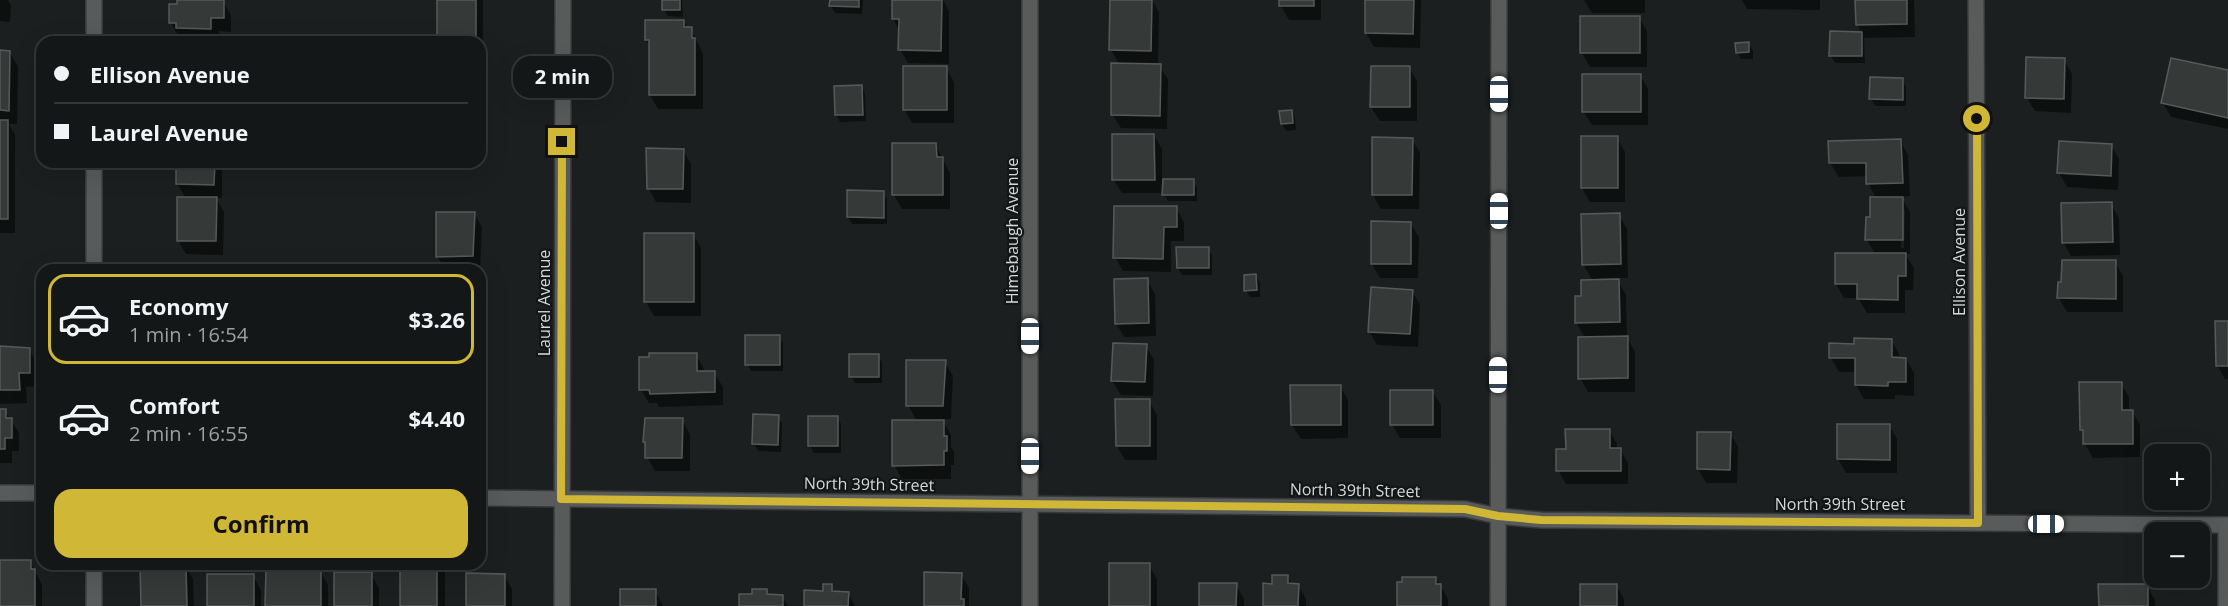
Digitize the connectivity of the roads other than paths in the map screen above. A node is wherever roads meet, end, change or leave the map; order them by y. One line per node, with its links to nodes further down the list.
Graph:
1 (94, 0): 6 (street)
2 (563, 0): 12 (street, Laurel Avenue)
3 (1030, 0): 13 (street, Himebaugh Avenue)
4 (1499, 0): 14 (street)
5 (1976, 0): 15 (street, Ellison Avenue)
6 (94, 36)
7 (94, 168): 8 (street)
8 (94, 264)
9 (0, 493): 10 (street)
10 (36, 493)
11 (486, 498): 12 (street, North 39th Street)
12 (561, 499): 13 (street, North 39th Street); 19 (street, Laurel Avenue)
13 (1030, 504): 14 (street, North 39th Street); 20 (street, Himebaugh Avenue)
14 (1498, 516): 15 (street, North 39th Street); 21 (street)
15 (1978, 523): 16 (street, North 39th Street)
16 (2227, 525): 22 (street)
17 (94, 570): 18 (street)
18 (94, 606)
19 (562, 606)
20 (1030, 606)
21 (1498, 606)
22 (2226, 606)

